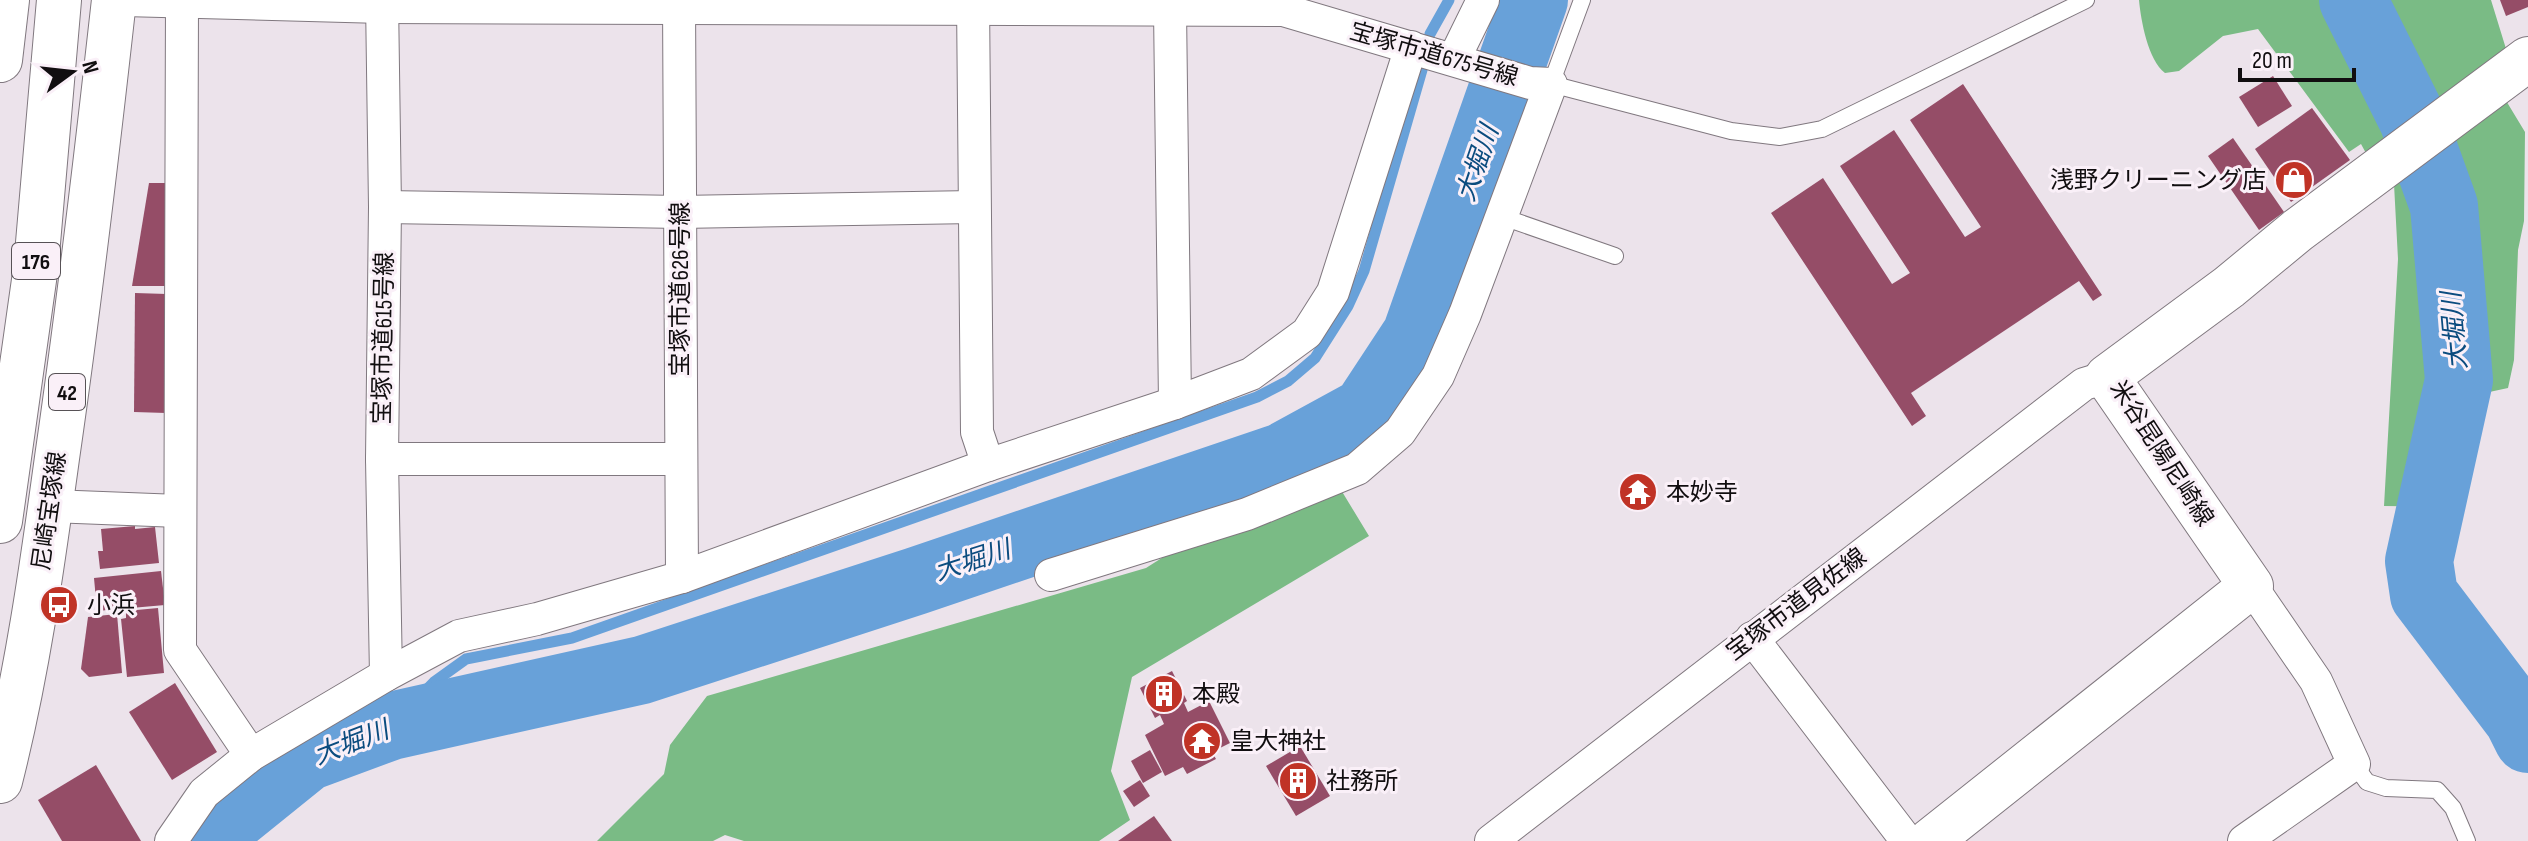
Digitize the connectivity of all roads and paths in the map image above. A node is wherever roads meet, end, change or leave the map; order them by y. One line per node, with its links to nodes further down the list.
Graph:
1 (7, 0): 16 (main road)
2 (59, 0): 31 (main road, 176)
3 (114, 0): 29 (main road, 尼崎宝塚線 / 42)
4 (124, 0): 8 (street, 宝塚市道675号線)
5 (1483, 0): 17 (street)
6 (1582, 0): 18 (lane)
7 (2086, 0): 18 (lane, 宝塚市道675号線)
8 (182, 2): 9 (street, 宝塚市道675号線); 30 (street)
9 (382, 3): 10 (street, 宝塚市道675号線); 19 (street, 宝塚市道615号線)
10 (679, 3): 11 (street, 宝塚市道675号線); 21 (street, 宝塚市道626号線)
11 (973, 4): 13 (street, 宝塚市道675号線); 20 (street)
12 (1283, 5): 13 (street, 宝塚市道675号線); 14 (street, 宝塚市道675号線)
13 (1170, 9): 25 (street)
14 (1411, 47): 17 (street, 宝塚市道675号線); 25 (street)
15 (2528, 59): 24 (main road, 米谷昆陽尼崎線)
16 (0, 60)
17 (1464, 62): 18 (street, 宝塚市道675号線)
18 (1541, 84): 22 (street)
19 (385, 207): 21 (street); 26 (street, 宝塚市道615号線)
20 (974, 207): 21 (street); 28 (street)
21 (680, 212): 27 (street, 宝塚市道626号線)
22 (1500, 216): 23 (lane); 32 (street)
23 (1615, 256)
24 (2107, 377): 34 (main road, 米谷昆陽尼崎線); 35 (street, 宝塚市道見佐線)
25 (1175, 403): 28 (street)
26 (382, 459): 27 (street); 36 (street, 宝塚市道615号線)
27 (681, 459): 33 (street, 宝塚市道626号線)
28 (988, 465): 33 (street)
29 (51, 506): 30 (street); 39 (main road, 尼崎宝塚線 / 42)
30 (179, 511): 37 (street)
31 (0, 521)
32 (1051, 575)
33 (682, 577): 36 (street)
34 (2251, 586): 38 (street); 43 (main road)
35 (1752, 638): 41 (street, 宝塚市道見佐線); 42 (street)
36 (386, 675): 37 (street)
37 (251, 755): 40 (street)
38 (2354, 764): 44 (street); 45 (lane)
39 (0, 781)
40 (171, 841)
41 (1491, 841)
42 (1907, 841)
43 (1930, 841)
44 (2244, 841)
45 (2467, 841)

